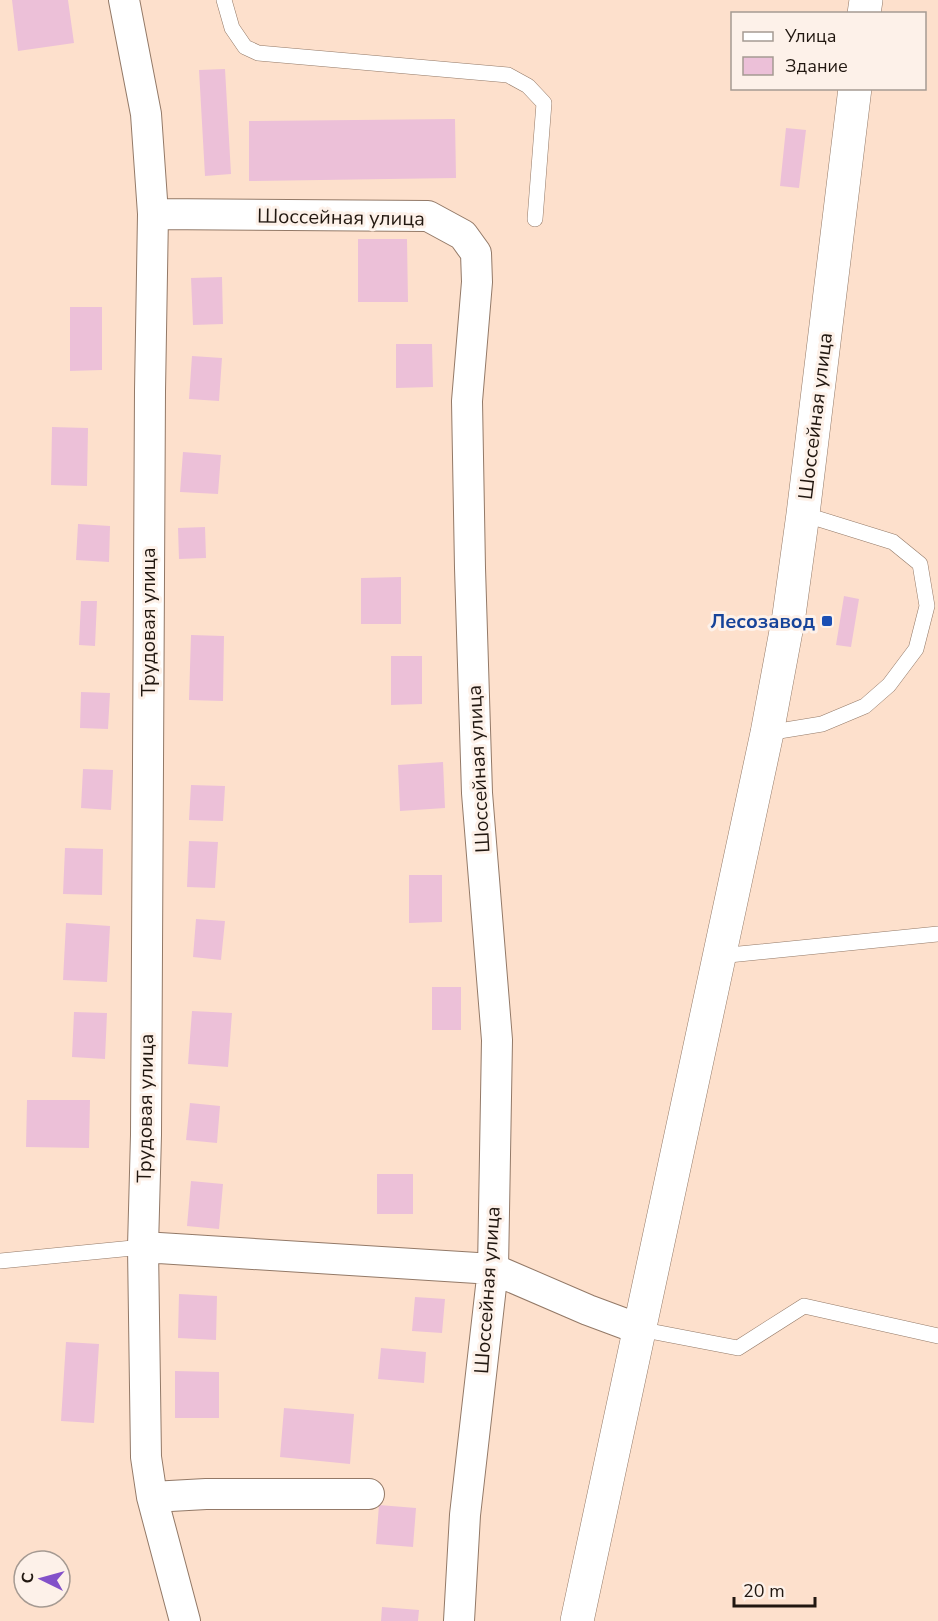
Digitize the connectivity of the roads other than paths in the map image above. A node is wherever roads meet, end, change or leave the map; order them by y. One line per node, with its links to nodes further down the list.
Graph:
1 (124, 0): 4 (street, Трудовая улица)
2 (224, 0): 5 (lane)
3 (855, 90): 6 (main road, Шоссейная улица)
4 (153, 214): 10 (street, Трудовая улица); 12 (street, Шоссейная улица)
5 (535, 219)
6 (803, 514): 7 (main road, Шоссейная улица); 7 (lane)
7 (767, 733): 9 (main road, Шоссейная улица)
8 (938, 934): 9 (lane)
9 (719, 956): 13 (main road, Шоссейная улица)
10 (143, 1247): 11 (lane); 12 (street); 16 (street, Трудовая улица)
11 (0, 1261)
12 (493, 1269): 13 (street); 18 (street, Шоссейная улица)
13 (639, 1329): 14 (lane); 19 (main road, Шоссейная улица)
14 (938, 1335)
15 (369, 1494): 16 (street)
16 (152, 1497): 17 (street, Трудовая улица)
17 (185, 1621)
18 (459, 1621)
19 (576, 1621)

